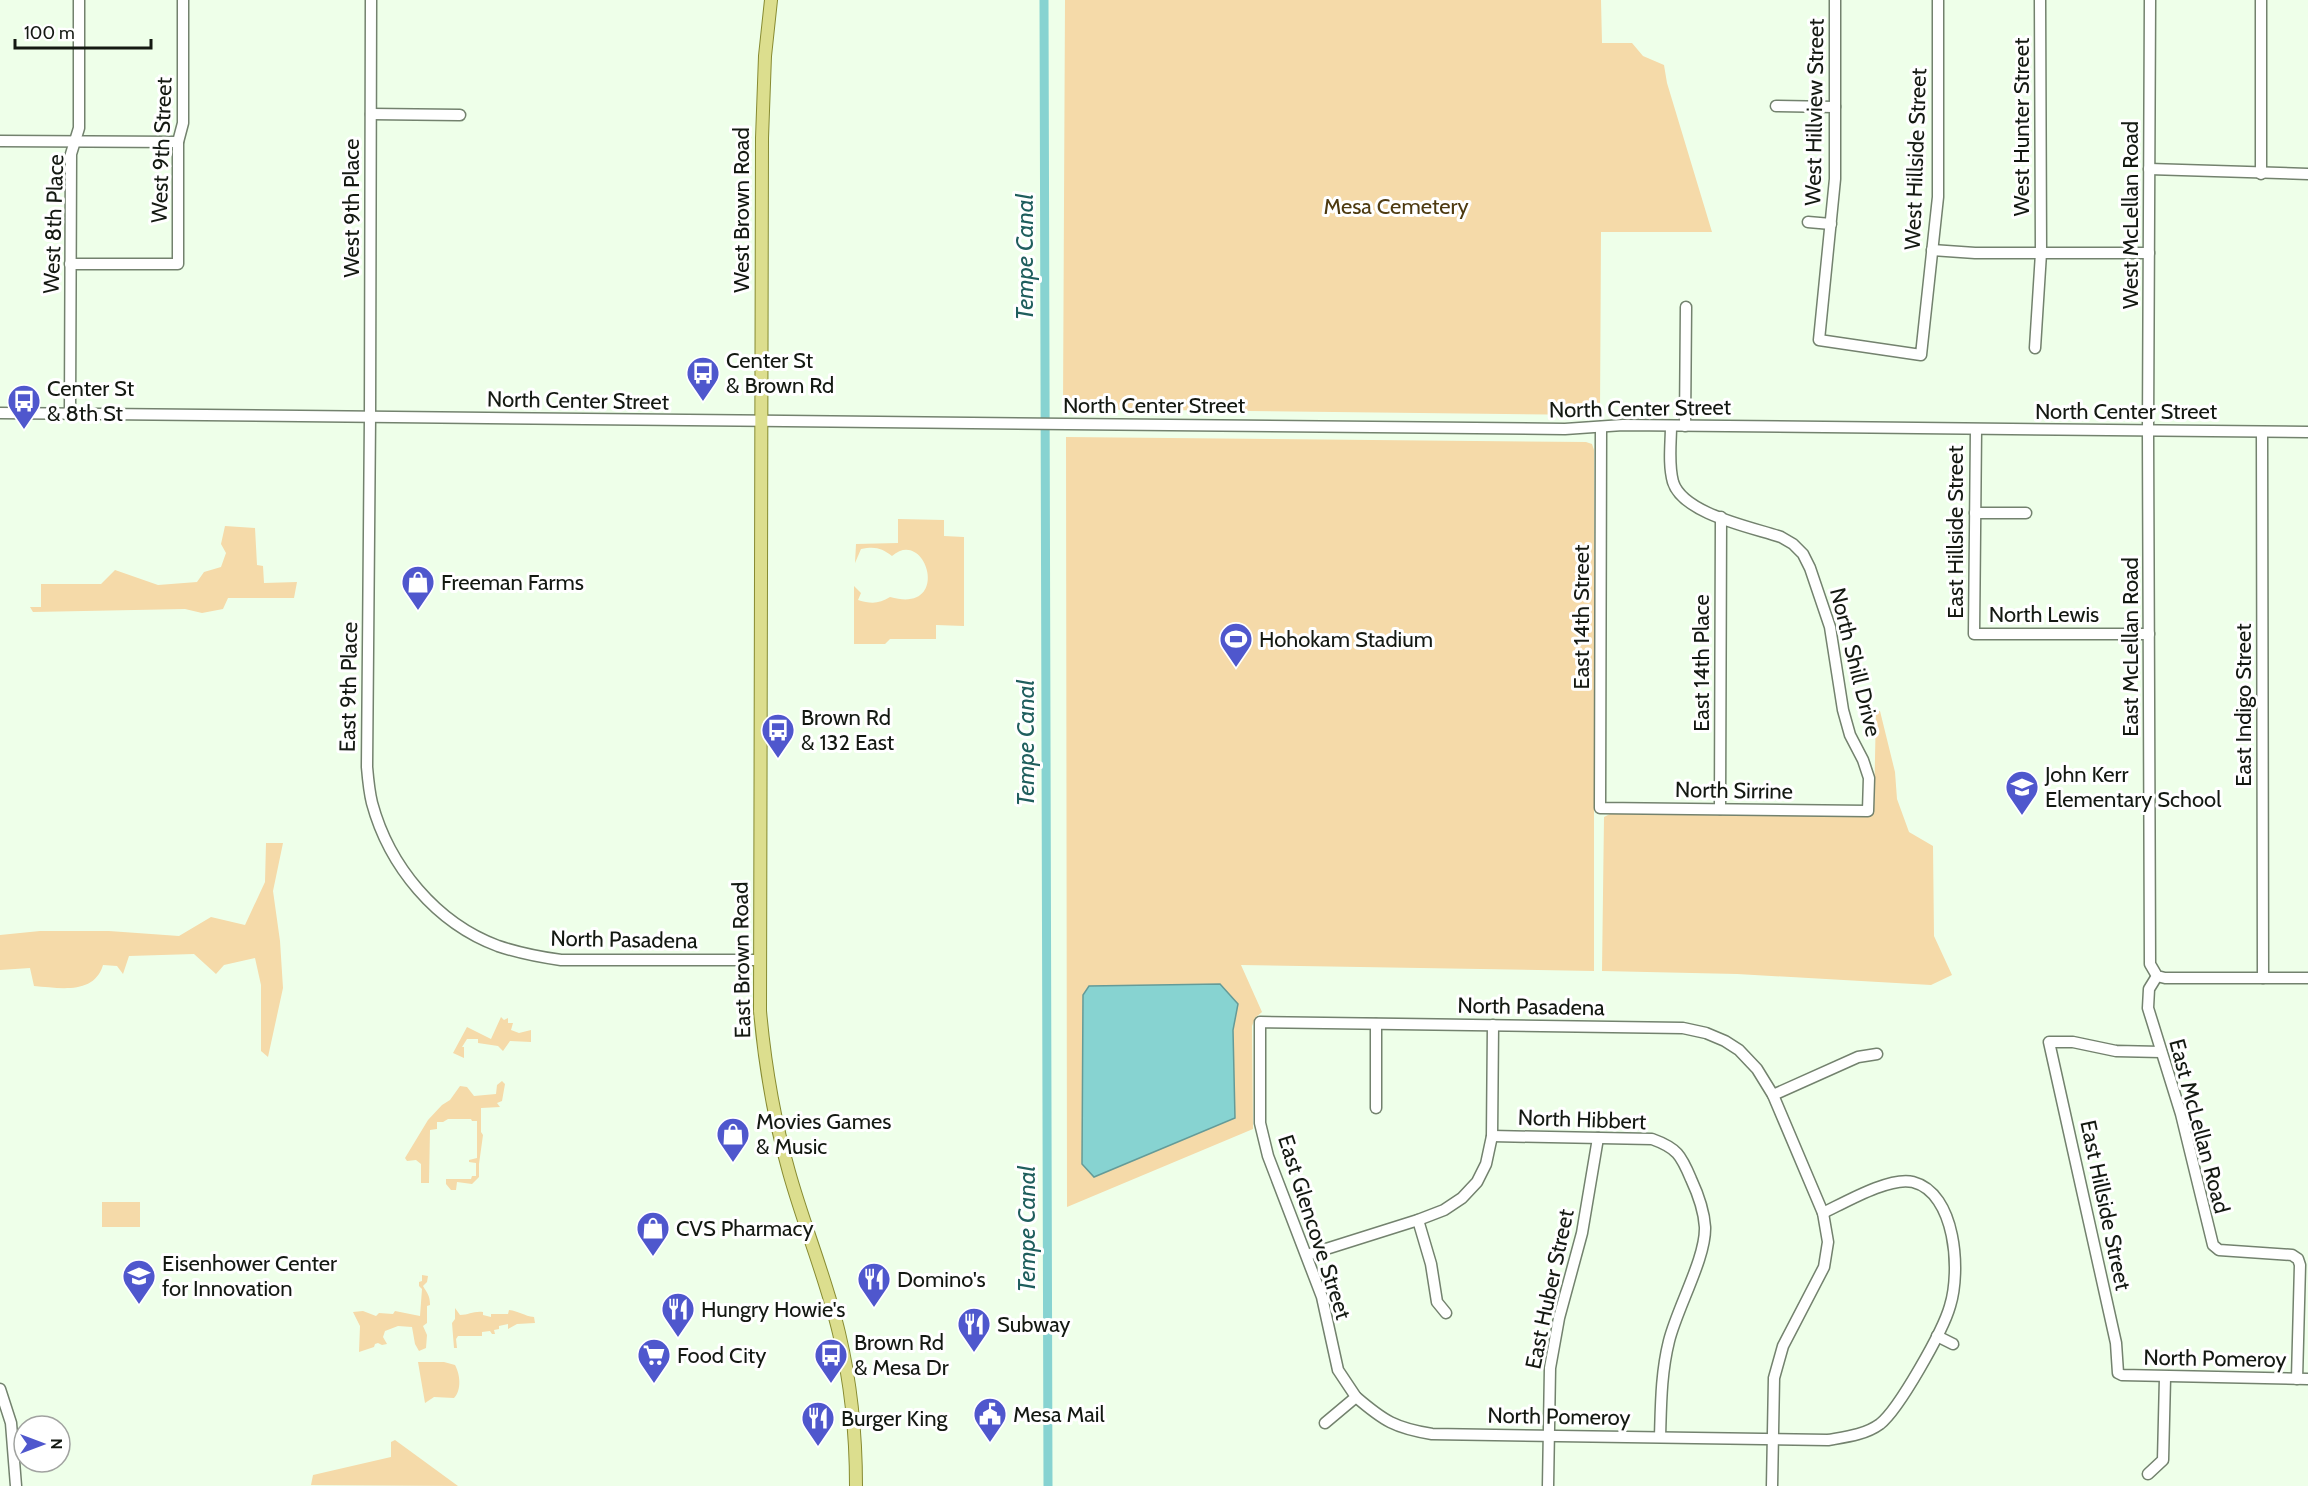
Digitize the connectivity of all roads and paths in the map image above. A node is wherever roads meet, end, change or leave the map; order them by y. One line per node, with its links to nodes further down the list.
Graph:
1 (79, 0): 15 (street, West 8th Place)
2 (183, 0): 16 (street, West 9th Street)
3 (371, 0): 12 (street, West 9th Place)
4 (771, 0): 32 (main road, West Brown Road)
5 (1835, 0): 11 (street, West Hillview Street)
6 (1938, 0): 22 (street, West Hillside Street)
7 (2040, 0): 23 (street, West Hunter Street)
8 (2150, 0): 17 (street, West McLellan Road)
9 (2261, 0): 18 (street)
10 (1776, 106): 11 (street)
11 (1835, 107): 21 (street, West Hillview Street)
12 (371, 114): 13 (street); 31 (street, West 9th Place)
13 (460, 115)
14 (0, 141): 15 (street)
15 (75, 141): 16 (street); 25 (street, West 8th Place)
16 (178, 142): 25 (street, West 9th Street)
17 (2149, 169): 18 (street); 24 (street, West McLellan Road)
18 (2261, 174): 19 (street)
19 (2308, 174)
20 (1808, 222): 21 (street, West Hillview Street)
21 (1831, 224): 28 (street, West Hillview Street)
22 (1932, 250): 23 (street); 28 (street, West Hillside Street)
23 (2041, 253): 24 (street); 27 (street, West Hunter Street)
24 (2149, 253): 37 (street, West McLellan Road)
25 (70, 264): 30 (street, West 8th Place)
26 (1686, 307): 34 (street)
27 (2035, 348)
28 (1922, 355)
29 (0, 413): 30 (street, North Center Street)
30 (70, 414): 31 (street, North Center Street)
31 (370, 417): 32 (street, North Center Street); 48 (street, East 9th Place)
32 (761, 421): 35 (street, North Center Street); 49 (main road, East Brown Road)
33 (1671, 426): 34 (street, North Center Street); 35 (street, North Center Street); 42 (street, North Shill Drive)
34 (1685, 426): 36 (street, North Center Street)
35 (1601, 427): 45 (street, East 14th Street)
36 (1976, 430): 37 (street, North Center Street); 40 (street, East Hillside Street)
37 (2148, 431): 38 (street, North Center Street); 44 (street, East McLellan Road)
38 (2262, 432): 39 (street, North Center Street); 51 (street, East Indigo Street)
39 (2308, 432)
40 (1975, 513): 41 (street); 43 (street, East Hillside Street)
41 (2026, 513)
42 (1721, 517): 46 (street, East 14th Place); 47 (street, North Shill Drive)
43 (1974, 634): 44 (street, North Lewis)
44 (2149, 634): 50 (street, East McLellan Road)
45 (1600, 808): 46 (street, North Sirrine)
46 (1719, 809): 47 (street, North Sirrine)
47 (1868, 811)
48 (459, 925): 49 (street, North Pasadena)
49 (759, 960): 79 (main road, East Brown Road)
50 (2155, 974): 51 (street); 56 (street, East McLellan Road)
51 (2263, 978): 52 (street)
52 (2308, 978)
53 (1260, 1022): 54 (street, North Pasadena); 64 (street, East Glencove Street)
54 (1376, 1024): 55 (street, North Pasadena); 59 (street)
55 (1493, 1025): 58 (street, North Pasadena); 60 (street)
56 (2161, 1052): 68 (street, East Hillside Street); 70 (street, East McLellan Road)
57 (1877, 1054): 58 (street)
58 (1773, 1095): 62 (street, North Pasadena)
59 (1376, 1108)
60 (1492, 1136): 61 (street, North Hibbert); 63 (street)
61 (1598, 1138): 74 (street, East Huber Street); 75 (street, North Hibbert)
62 (1823, 1213): 66 (street, North Pomeroy); 76 (street, North Pasadena)
63 (1418, 1220): 64 (street); 65 (street)
64 (1307, 1255): 72 (street, East Glencove Street)
65 (1446, 1313)
66 (1937, 1336): 67 (street); 76 (street, North Pomeroy)
67 (1953, 1344)
68 (2122, 1375): 69 (street, North Pomeroy)
69 (2164, 1378): 70 (street, North Pomeroy); 77 (street)
70 (2303, 1379)
71 (0, 1389): 78 (street)
72 (1356, 1397): 73 (street); 74 (street, North Pomeroy)
73 (1325, 1423)
74 (1548, 1436): 75 (street, North Pomeroy); 80 (street, East Huber Street)
75 (1660, 1437): 76 (street, North Pomeroy)
76 (1772, 1438): 81 (street, North Pasadena)
77 (2148, 1474)
78 (16, 1486)
79 (856, 1486)
80 (1548, 1486)
81 (1772, 1486)

